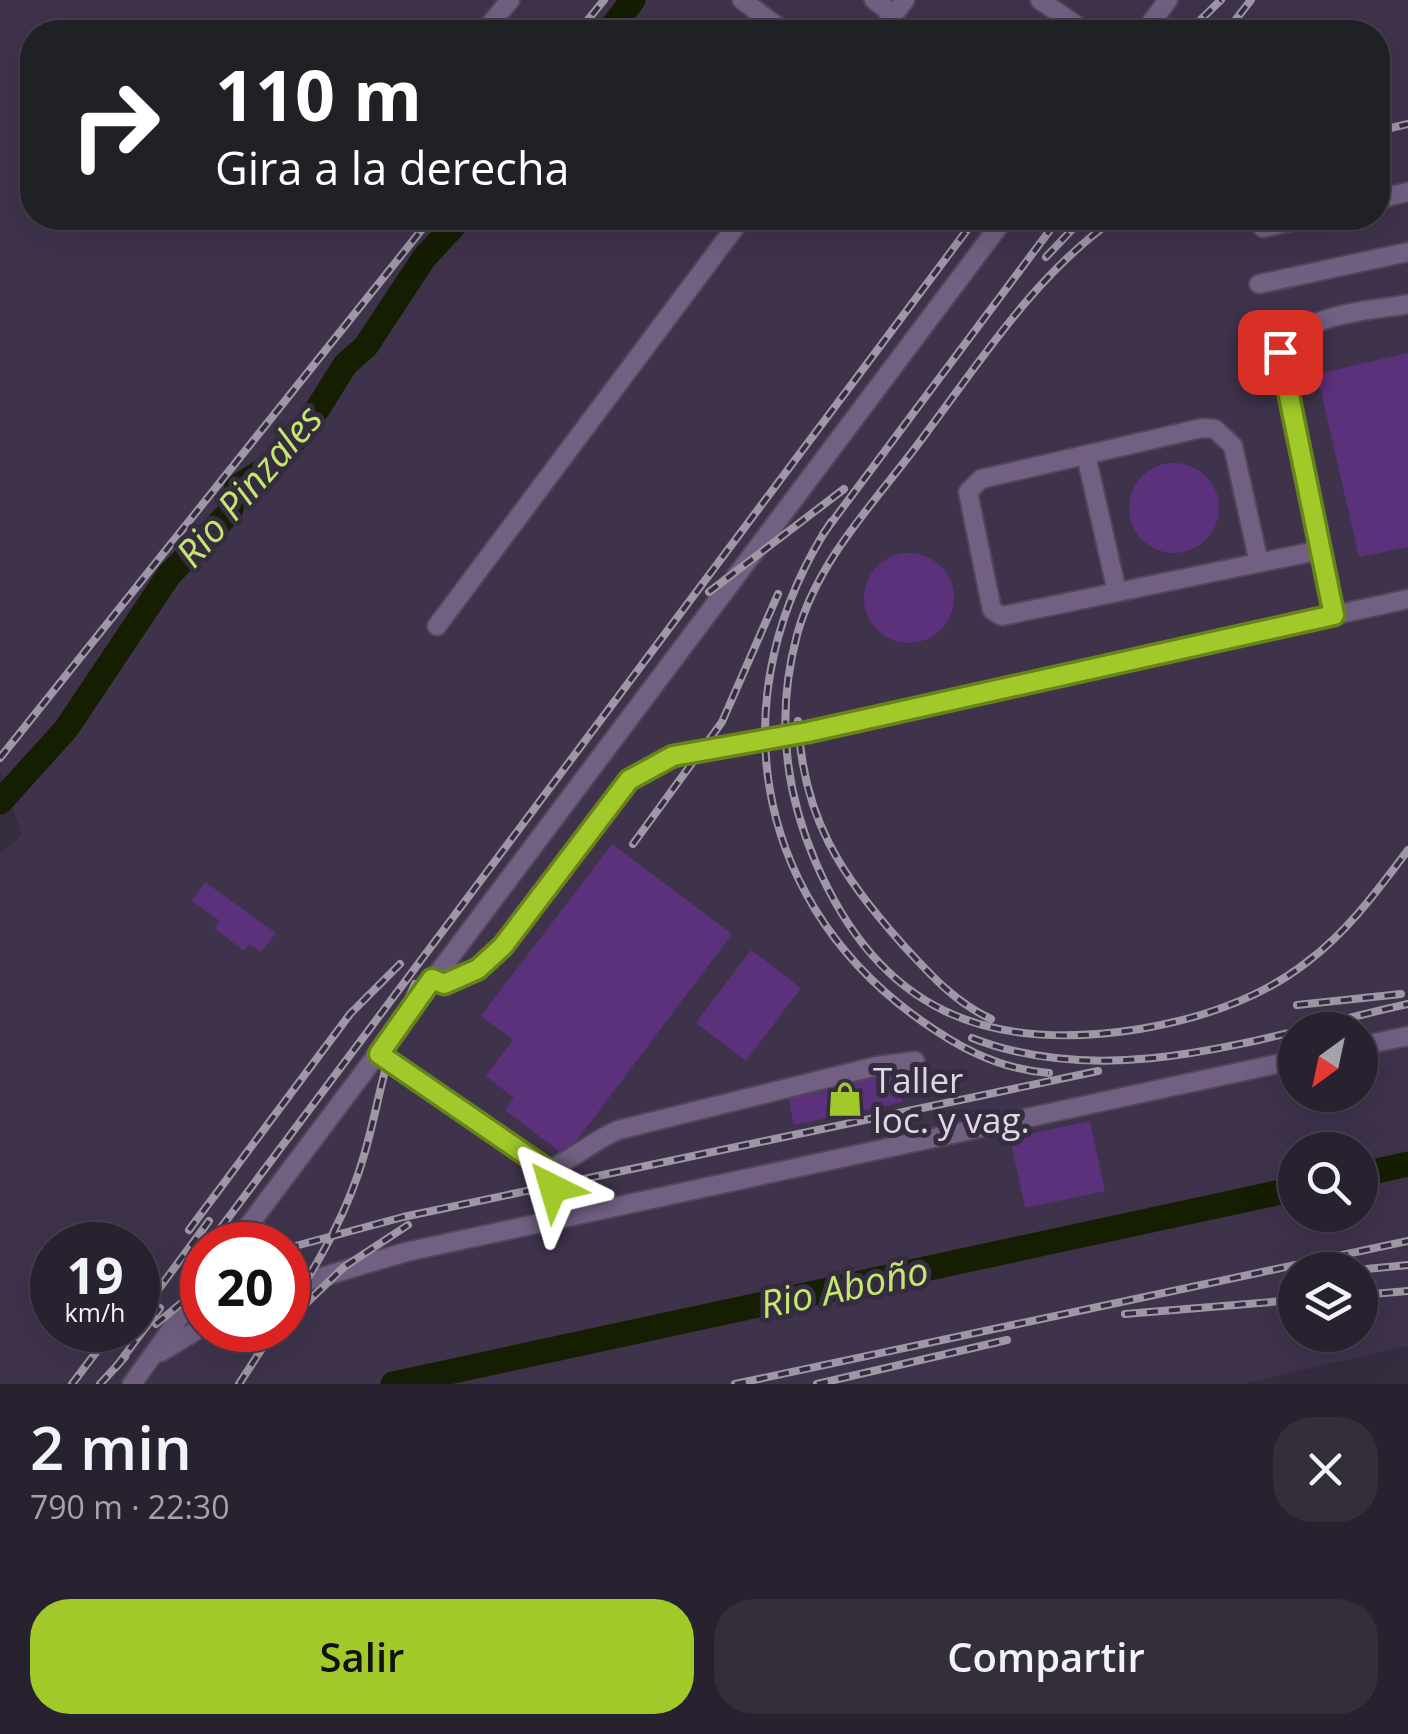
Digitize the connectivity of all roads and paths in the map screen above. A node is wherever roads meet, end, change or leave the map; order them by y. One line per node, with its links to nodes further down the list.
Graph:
1 (510, 0): 6 (street)
2 (742, 0): 7 (street)
3 (874, 0): 5 (street)
4 (1040, 0): 8 (street)
5 (899, 7)
6 (494, 20)
7 (769, 20)
8 (1069, 20)
9 (733, 230): 20 (street)
10 (996, 230): 21 (street)
11 (1408, 252): 12 (street)
12 (1259, 284)
13 (1408, 304): 15 (street)
14 (1086, 455): 16 (street); 17 (street); 17 (street)
15 (1321, 550): 16 (street); 19 (street)
16 (1259, 563): 17 (street)
17 (1118, 592)
18 (1408, 599): 19 (street)
19 (1334, 615): 21 (street)
20 (437, 626)
21 (432, 979): 24 (street)
22 (1408, 1036): 23 (street)
23 (1378, 1042)
24 (379, 1054): 27 (street); 29 (street)
25 (914, 1061): 27 (street)
26 (1278, 1064): 28 (street)
27 (548, 1170): 28 (street)
28 (560, 1218): 30 (street)
29 (251, 1222)
30 (310, 1280)
31 (180, 1318): 33 (street)
32 (180, 1341): 33 (street)
33 (152, 1358): 34 (street)
34 (132, 1384)

